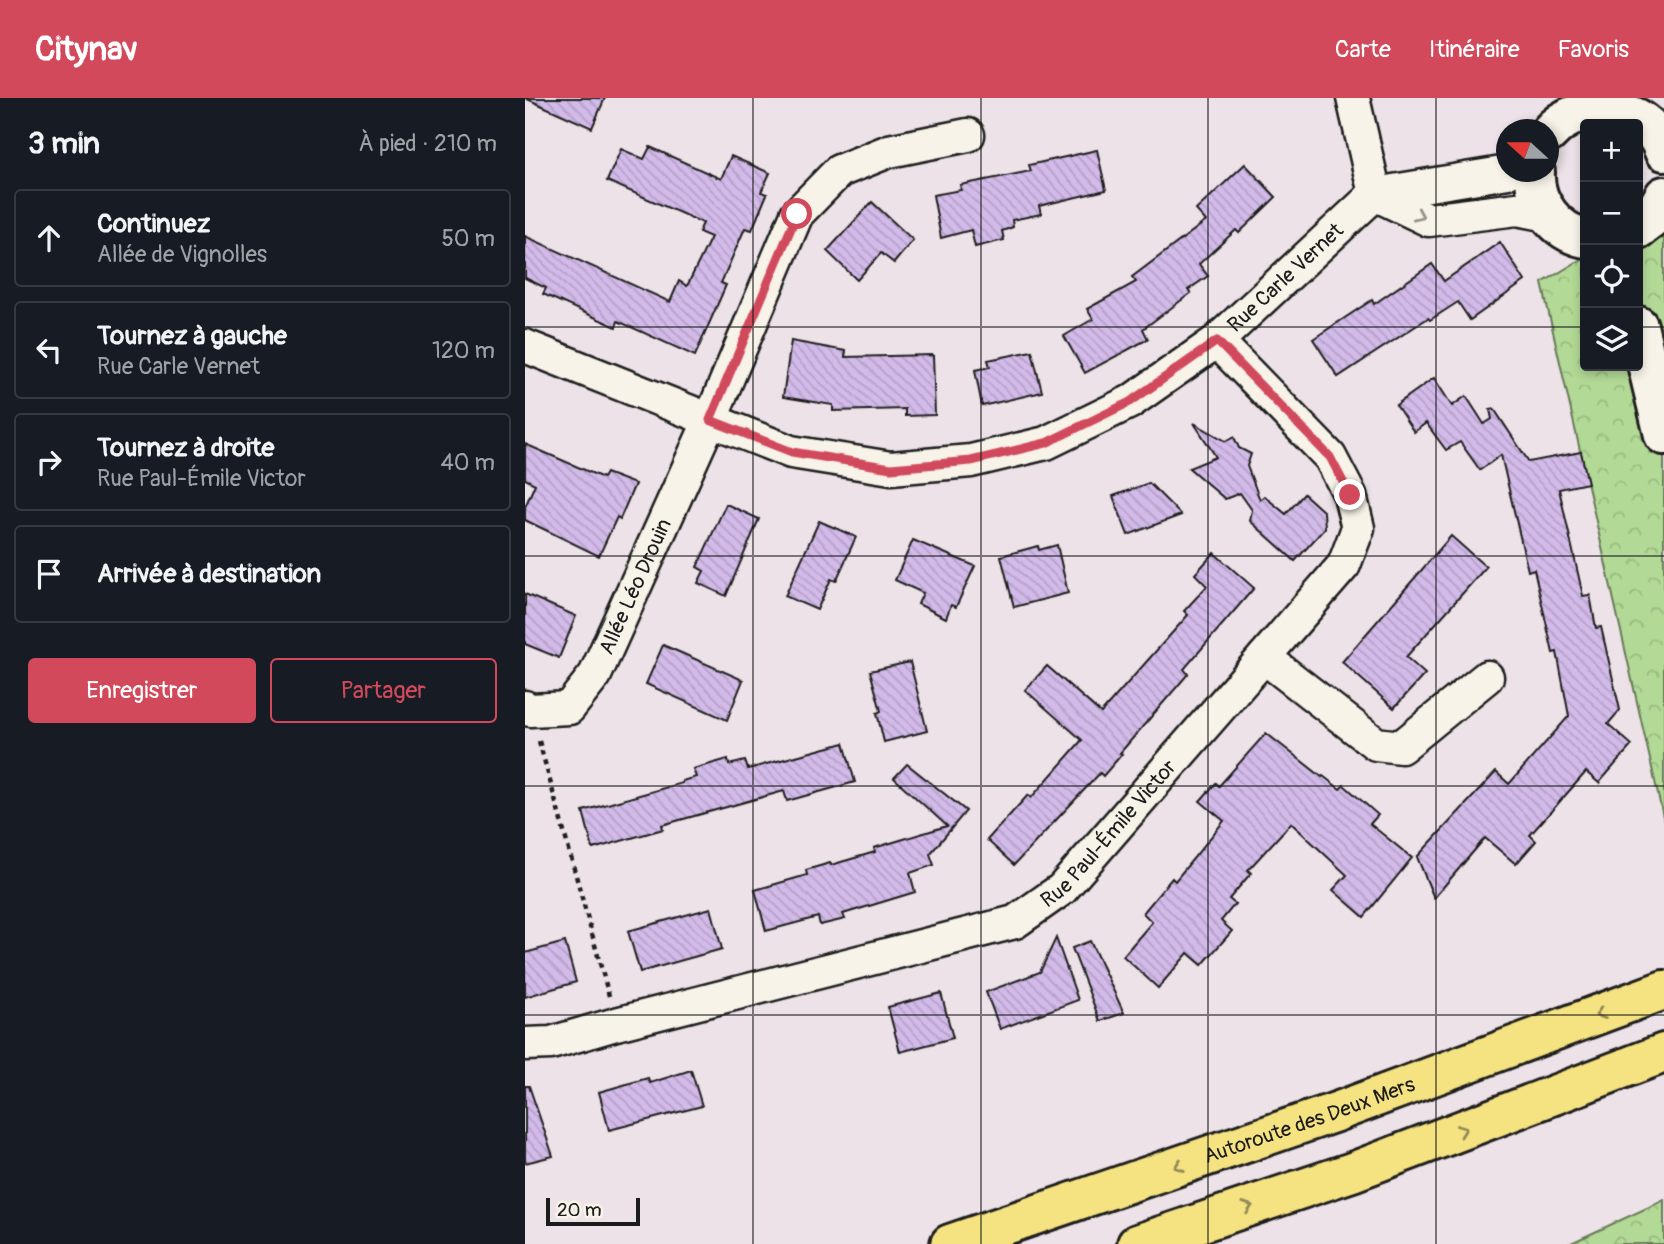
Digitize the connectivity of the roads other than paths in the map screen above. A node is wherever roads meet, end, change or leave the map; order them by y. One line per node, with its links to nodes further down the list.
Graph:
1 (1353, 98): 8 (street)
2 (1588, 103): 3 (main road); 5 (main road)
3 (1559, 122)
4 (968, 135): 16 (street, Allée Léo Drouin)
5 (1661, 136)
6 (1496, 174): 8 (street)
7 (1536, 182): 10 (main road)
8 (1375, 194): 10 (street, one-way to 10); 13 (street, Rue Carle Vernet)
9 (1664, 196): 11 (main road)
10 (1548, 215): 12 (main road)
11 (1643, 225)
12 (1580, 236)
13 (1217, 341): 16 (street, Rue Carle Vernet); 18 (street, Rue Paul-Émile Victor)
14 (525, 346): 16 (street, Rue Carle Vernet)
15 (1643, 347): 17 (main road)
16 (710, 420): 20 (street, Allée Léo Drouin)
17 (1664, 435)
18 (1264, 657): 19 (street); 22 (street, Rue Paul-Émile Victor)
19 (1487, 677)
20 (528, 709)
21 (1664, 990): 24 (highway, Autoroute des Deux Mers, one-way to 24)
22 (525, 1044)
23 (1664, 1053): 25 (highway, one-way to 23)
24 (950, 1244)
25 (1137, 1244)

